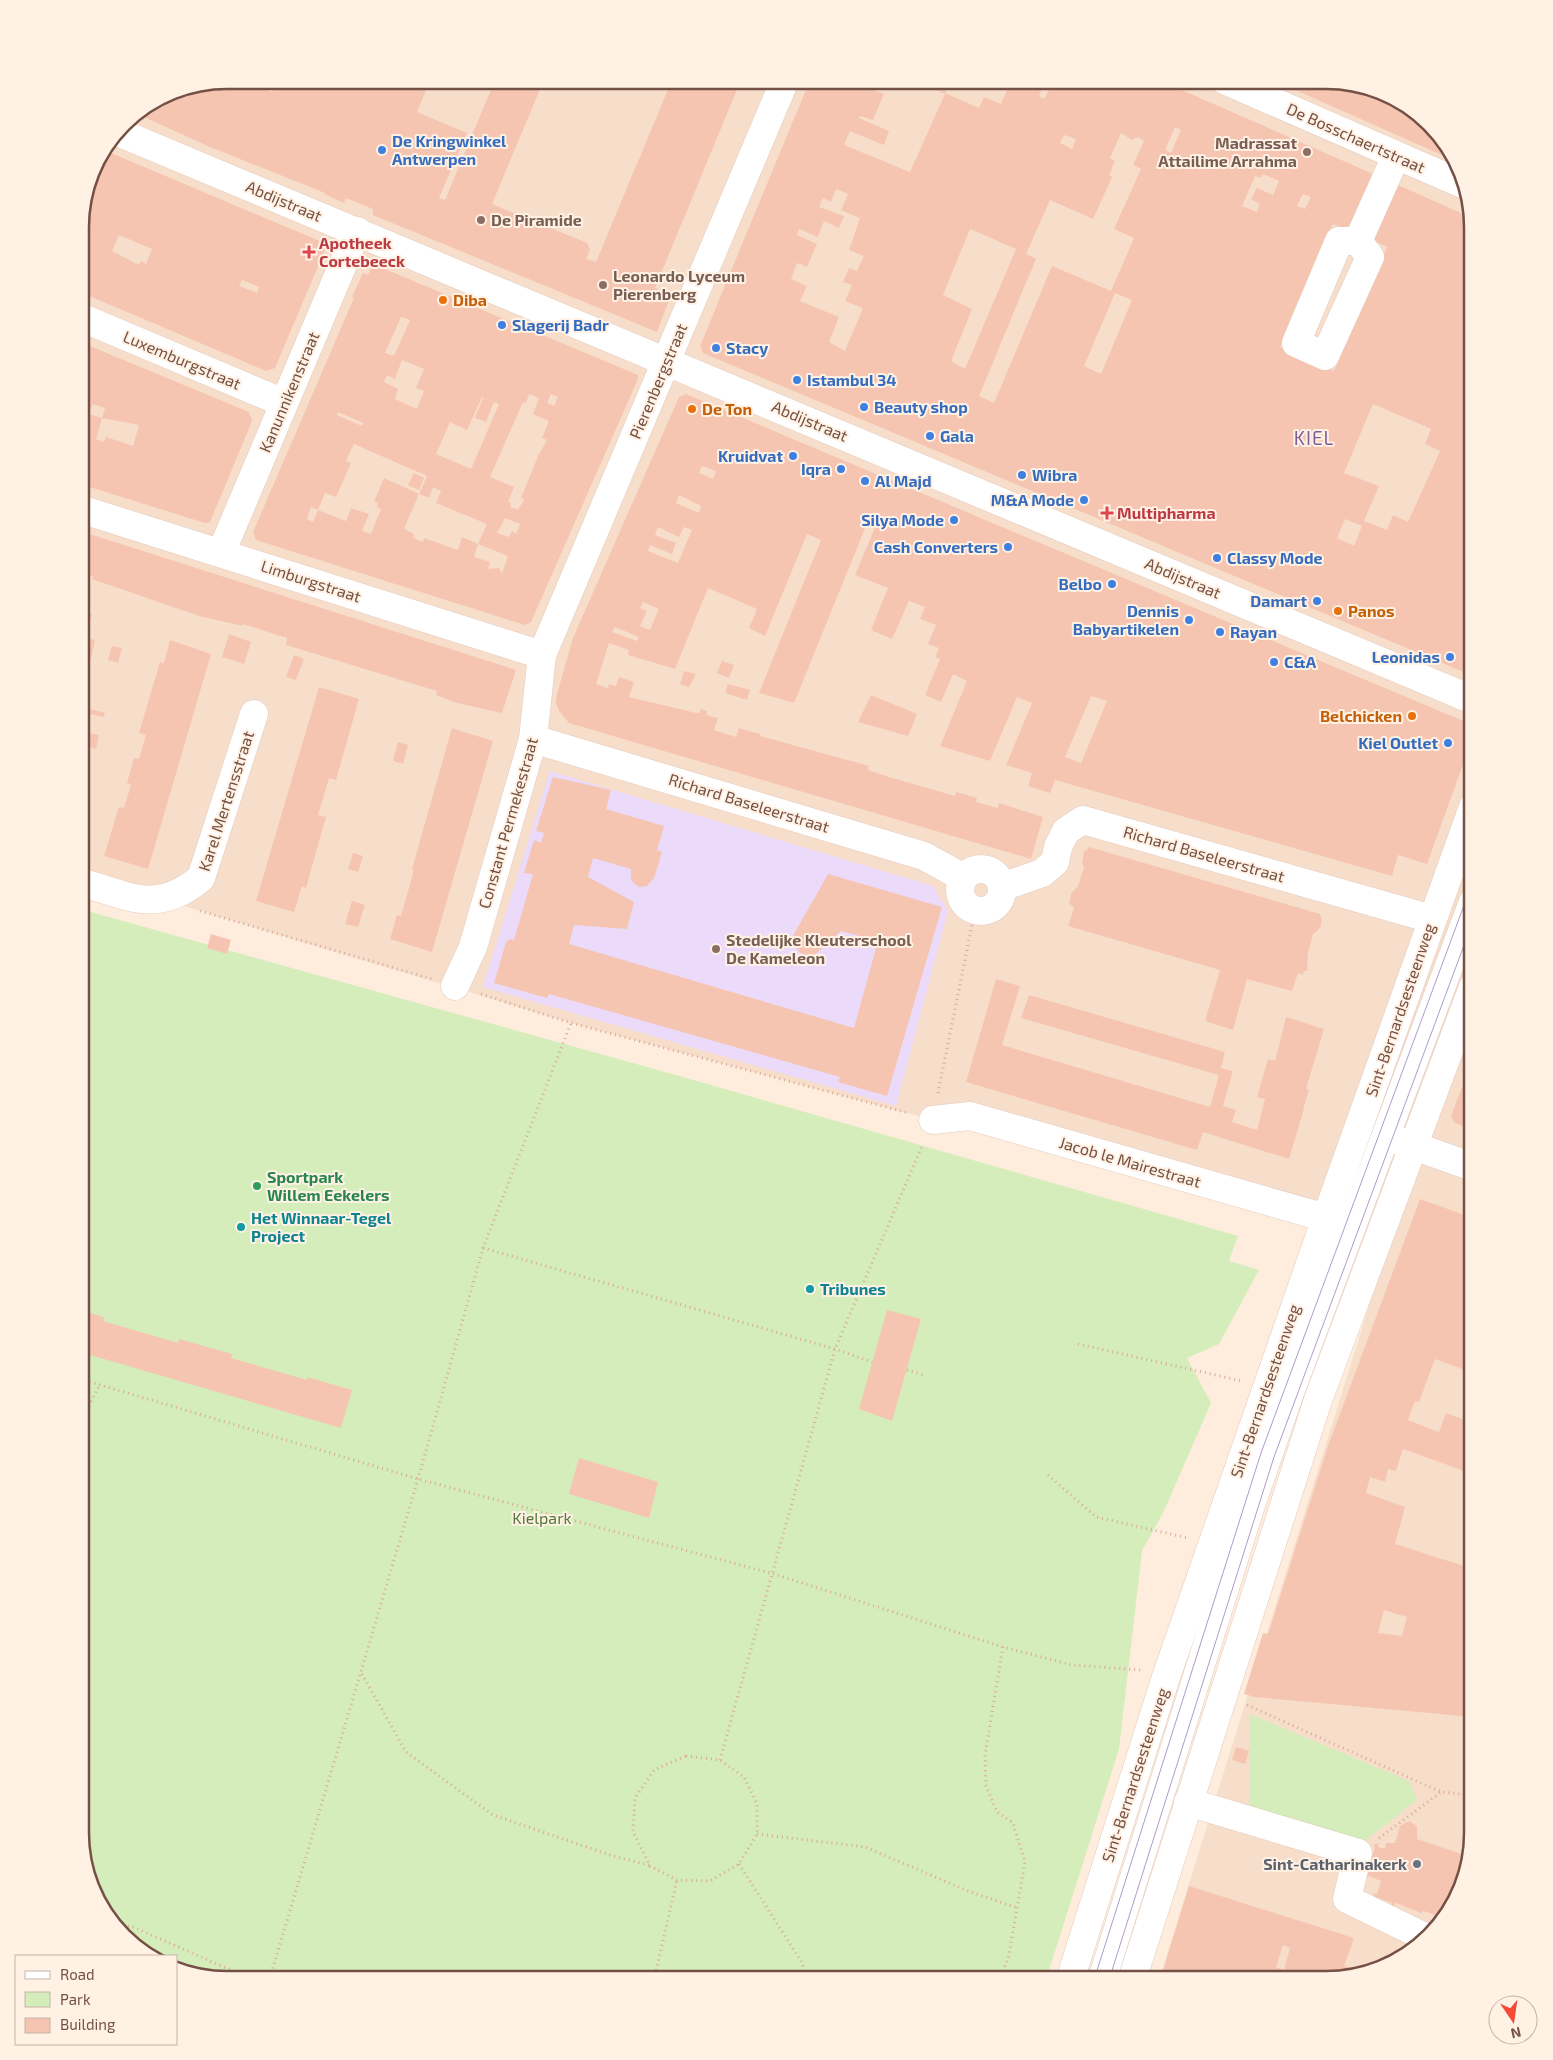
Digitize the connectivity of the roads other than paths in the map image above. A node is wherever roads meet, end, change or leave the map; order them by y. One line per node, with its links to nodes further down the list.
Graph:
1 (781, 89): 9 (street, Pierenbergstraat)
2 (1244, 89): 4 (street, De Bosschaertstraat)
3 (124, 135): 6 (street, Abdijstraat)
4 (1396, 156): 5 (street, De Bosschaertstraat); 7 (street)
5 (1457, 182)
6 (357, 231): 9 (street, Abdijstraat); 10 (street, Kanunnikenstraat)
7 (1358, 241)
8 (89, 321): 10 (street, Luxemburgstraat)
9 (666, 361): 13 (street, Pierenbergstraat); 14 (street, Abdijstraat)
10 (284, 403): 12 (street, Kanunnikenstraat)
11 (89, 511): 12 (street, Limburgstraat)
12 (221, 553): 13 (street, Limburgstraat)
13 (542, 655): 16 (street, Constant Permekestraat)
14 (1464, 696)
15 (254, 714): 19 (street, Karel Mertensstraat)
16 (533, 739): 18 (street, Richard Baseleerstraat); 23 (street, Constant Permekestraat)
17 (1464, 831): 21 (street, Sint-Bernardsesteenweg)
18 (962, 877): 20 (street); 20 (street)
19 (89, 885)
20 (1002, 887): 21 (street, Richard Baseleerstraat)
21 (1432, 918): 26 (street, Sint-Bernardsesteenweg)
22 (1464, 926): 27 (street)
23 (455, 986)
24 (1464, 1011): 28 (street)
25 (933, 1120): 30 (street, Jacob le Mairestraat)
26 (1358, 1128): 27 (street); 30 (street, Sint-Bernardsesteenweg)
27 (1386, 1136): 28 (street); 34 (street)
28 (1413, 1146): 29 (street); 31 (street)
29 (1464, 1164)
30 (1326, 1218): 33 (street, Sint-Bernardsesteenweg)
31 (1188, 1802): 32 (street); 35 (street)
32 (1420, 1934)
33 (1073, 1971)
34 (1105, 1971)
35 (1135, 1971)

